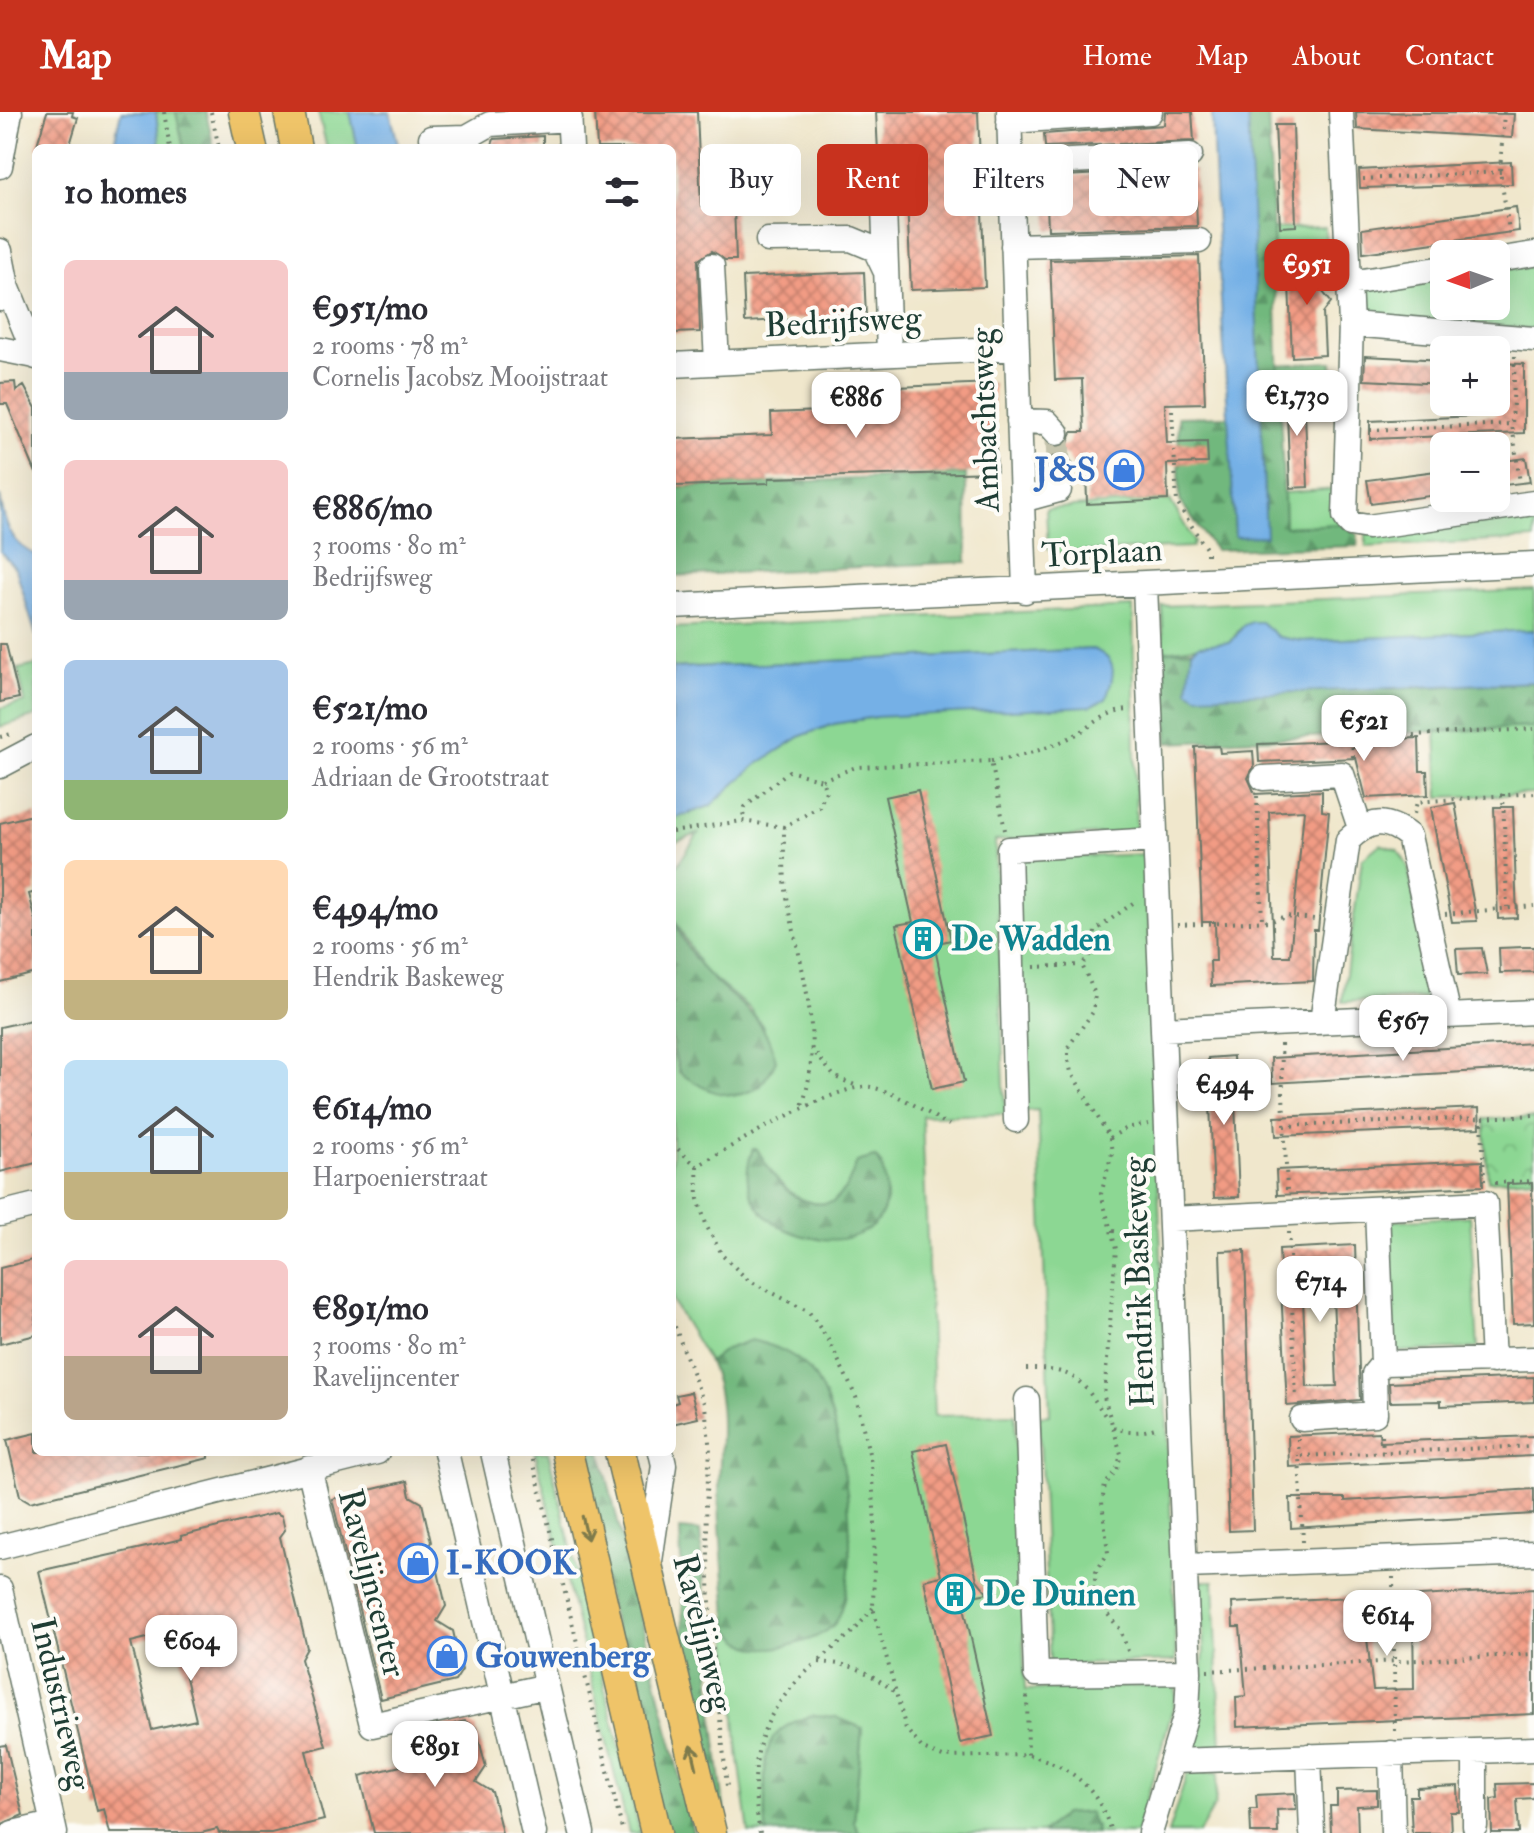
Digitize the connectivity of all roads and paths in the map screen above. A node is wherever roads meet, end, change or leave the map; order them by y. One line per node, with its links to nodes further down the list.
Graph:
1 (10, 112): 18 (street)
2 (164, 112): 12 (path)
3 (211, 112): 13 (path)
4 (244, 112): 14 (main road)
5 (289, 112): 15 (main road)
6 (1150, 112): 10 (street, Ambachtsweg)
7 (1341, 112): 20 (street)
8 (1504, 112): 19 (path)
9 (569, 116): 11 (street); 16 (street)
10 (1009, 116): 17 (street, Ambachtsweg)
11 (431, 138)
12 (169, 144)
13 (218, 144)
14 (251, 144)
15 (295, 144)
16 (571, 144)
17 (1010, 144)
18 (0, 166)
19 (1501, 172): 20 (path); 27 (path)
20 (1344, 180): 31 (street)
21 (884, 216): 29 (street)
22 (1012, 216): 25 (street, Ambachtsweg)
23 (768, 240): 29 (street)
24 (1199, 241): 25 (street)
25 (1013, 246): 36 (street, Ambachtsweg)
26 (0, 251): 32 (street)
27 (1514, 257)
28 (712, 266): 40 (street)
29 (885, 270): 38 (street)
30 (1430, 270): 31 (street)
31 (1350, 283): 33 (street)
32 (3, 292): 35 (street)
33 (1351, 324): 34 (street); 46 (street)
34 (1525, 338): 44 (path)
35 (32, 348)
36 (1017, 348): 38 (street, Bedrijfsweg); 43 (street, Ambachtsweg)
37 (0, 349): 39 (street)
38 (889, 354): 40 (street, Bedrijfsweg)
39 (32, 355)
40 (717, 363): 41 (street, Bedrijfsweg)
41 (676, 365)
42 (1172, 410): 51 (path)
43 (1019, 421): 45 (street); 48 (street, Ambachtsweg)
44 (1512, 424): 46 (path); 49 (path)
45 (1059, 429)
46 (1347, 431): 49 (street)
47 (1065, 475): 48 (street)
48 (1022, 500): 53 (street, Ambachtsweg)
49 (1529, 504)
50 (1534, 564): 51 (street, Torplaan)
51 (1219, 582): 52 (street, Torplaan)
52 (1145, 585): 53 (street, Torplaan); 55 (street, Hendrik Baskeweg)
53 (1025, 591): 54 (street, Torplaan)
54 (676, 606)
55 (1150, 708): 60 (path); 72 (street, Hendrik Baskeweg)
56 (1534, 729): 64 (path)
57 (32, 746): 59 (street)
58 (32, 747): 61 (street)
59 (0, 752)
60 (991, 761): 63 (path); 73 (path)
61 (0, 766)
62 (1263, 778): 64 (street); 78 (path)
63 (822, 780): 67 (path); 68 (path)
64 (1348, 783): 69 (street)
65 (1534, 793): 66 (path)
66 (1503, 794): 71 (path); 76 (path)
67 (742, 821): 68 (path); 70 (path)
68 (784, 827): 88 (path)
69 (1360, 828): 71 (street); 79 (street)
70 (676, 831)
71 (1409, 836): 77 (street)
72 (1155, 840): 73 (street); 74 (street, Hendrik Baskeweg)
73 (1009, 849): 93 (street)
74 (1157, 884): 80 (street, Hendrik Baskeweg); 81 (path)
75 (1534, 906): 76 (path)
76 (1507, 907): 77 (path)
77 (1427, 918): 84 (street)
78 (1262, 921): 79 (path); 80 (path)
79 (1335, 921): 85 (street)
80 (1159, 926): 87 (street, Hendrik Baskeweg)
81 (1082, 965): 82 (path); 97 (path)
82 (1040, 967)
83 (1534, 1012): 84 (street)
84 (1449, 1016): 85 (street)
85 (1322, 1022): 86 (street)
86 (1281, 1024): 87 (street); 95 (path)
87 (1163, 1029): 96 (street, Hendrik Baskeweg)
88 (811, 1048): 89 (path); 90 (path)
89 (857, 1086): 90 (path); 94 (path)
90 (801, 1109): 99 (path)
91 (1534, 1115): 92 (path)
92 (1482, 1118): 95 (path); 101 (path)
93 (1016, 1120)
94 (949, 1125)
95 (1284, 1126): 104 (path)
96 (1167, 1127): 97 (path); 106 (street, Hendrik Baskeweg)
97 (1110, 1138): 107 (path)
98 (676, 1148): 99 (path)
99 (697, 1166): 134 (path)
100 (1534, 1181): 101 (path)
101 (1485, 1193): 103 (street); 110 (street)
102 (32, 1206): 105 (street)
103 (1377, 1209): 104 (street); 111 (street)
104 (1288, 1213): 106 (street); 115 (path)
105 (0, 1214)
106 (1171, 1219): 107 (path); 114 (street, Hendrik Baskeweg)
107 (1113, 1231): 116 (path)
108 (676, 1330): 150 (path)
109 (1534, 1359): 110 (street)
110 (1493, 1361): 111 (street)
111 (1383, 1363): 115 (street)
112 (1026, 1369): 116 (path)
113 (1027, 1400): 140 (street)
114 (1179, 1419): 116 (path); 131 (street, Hendrik Baskeweg)
115 (1302, 1419): 125 (path)
116 (1113, 1427): 139 (path)
117 (1534, 1446): 125 (path)
118 (360, 1456): 126 (street)
119 (447, 1456): 143 (street)
120 (494, 1456): 141 (street)
121 (532, 1456): 156 (path)
122 (568, 1456): 157 (main road, one-way to 157)
123 (621, 1456): 132 (main road, Ravelijnweg)
124 (662, 1456): 132 (street)
125 (1299, 1456): 130 (path)
126 (309, 1468): 127 (street); 143 (street, Ravelijncenter)
127 (0, 1547)
128 (1534, 1553): 129 (street)
129 (1392, 1558): 130 (street); 137 (path)
130 (1304, 1562): 131 (street)
131 (1186, 1566): 138 (street, Hendrik Baskeweg)
132 (648, 1572): 158 (main road, Ravelijnweg, one-way to 132)
133 (0, 1589): 152 (street, Industrieweg)
134 (873, 1608): 136 (path); 142 (path)
135 (1534, 1654): 137 (path)
136 (817, 1662): 142 (path); 159 (path)
137 (1391, 1662): 138 (path); 146 (path)
138 (1189, 1672): 139 (street); 149 (street, Hendrik Baskeweg)
139 (1132, 1673): 140 (street)
140 (1036, 1674): 147 (path)
141 (547, 1686): 143 (street); 155 (street)
142 (896, 1693): 147 (path)
143 (501, 1695): 154 (street)
144 (1534, 1749): 145 (street)
145 (1475, 1751): 146 (street); 151 (street)
146 (1391, 1753): 148 (street); 163 (street)
147 (1028, 1755): 160 (path)
148 (1309, 1756): 149 (street); 162 (street)
149 (1174, 1761): 161 (street, Hendrik Baskeweg)
150 (728, 1791)
151 (1475, 1826)
152 (54, 1828): 153 (street)
153 (13, 1833)
154 (534, 1833)
155 (582, 1833)
156 (623, 1833)
157 (656, 1833)
158 (711, 1833)
159 (760, 1833)
160 (1111, 1833)
161 (1150, 1833)
162 (1312, 1833)
163 (1393, 1833)

